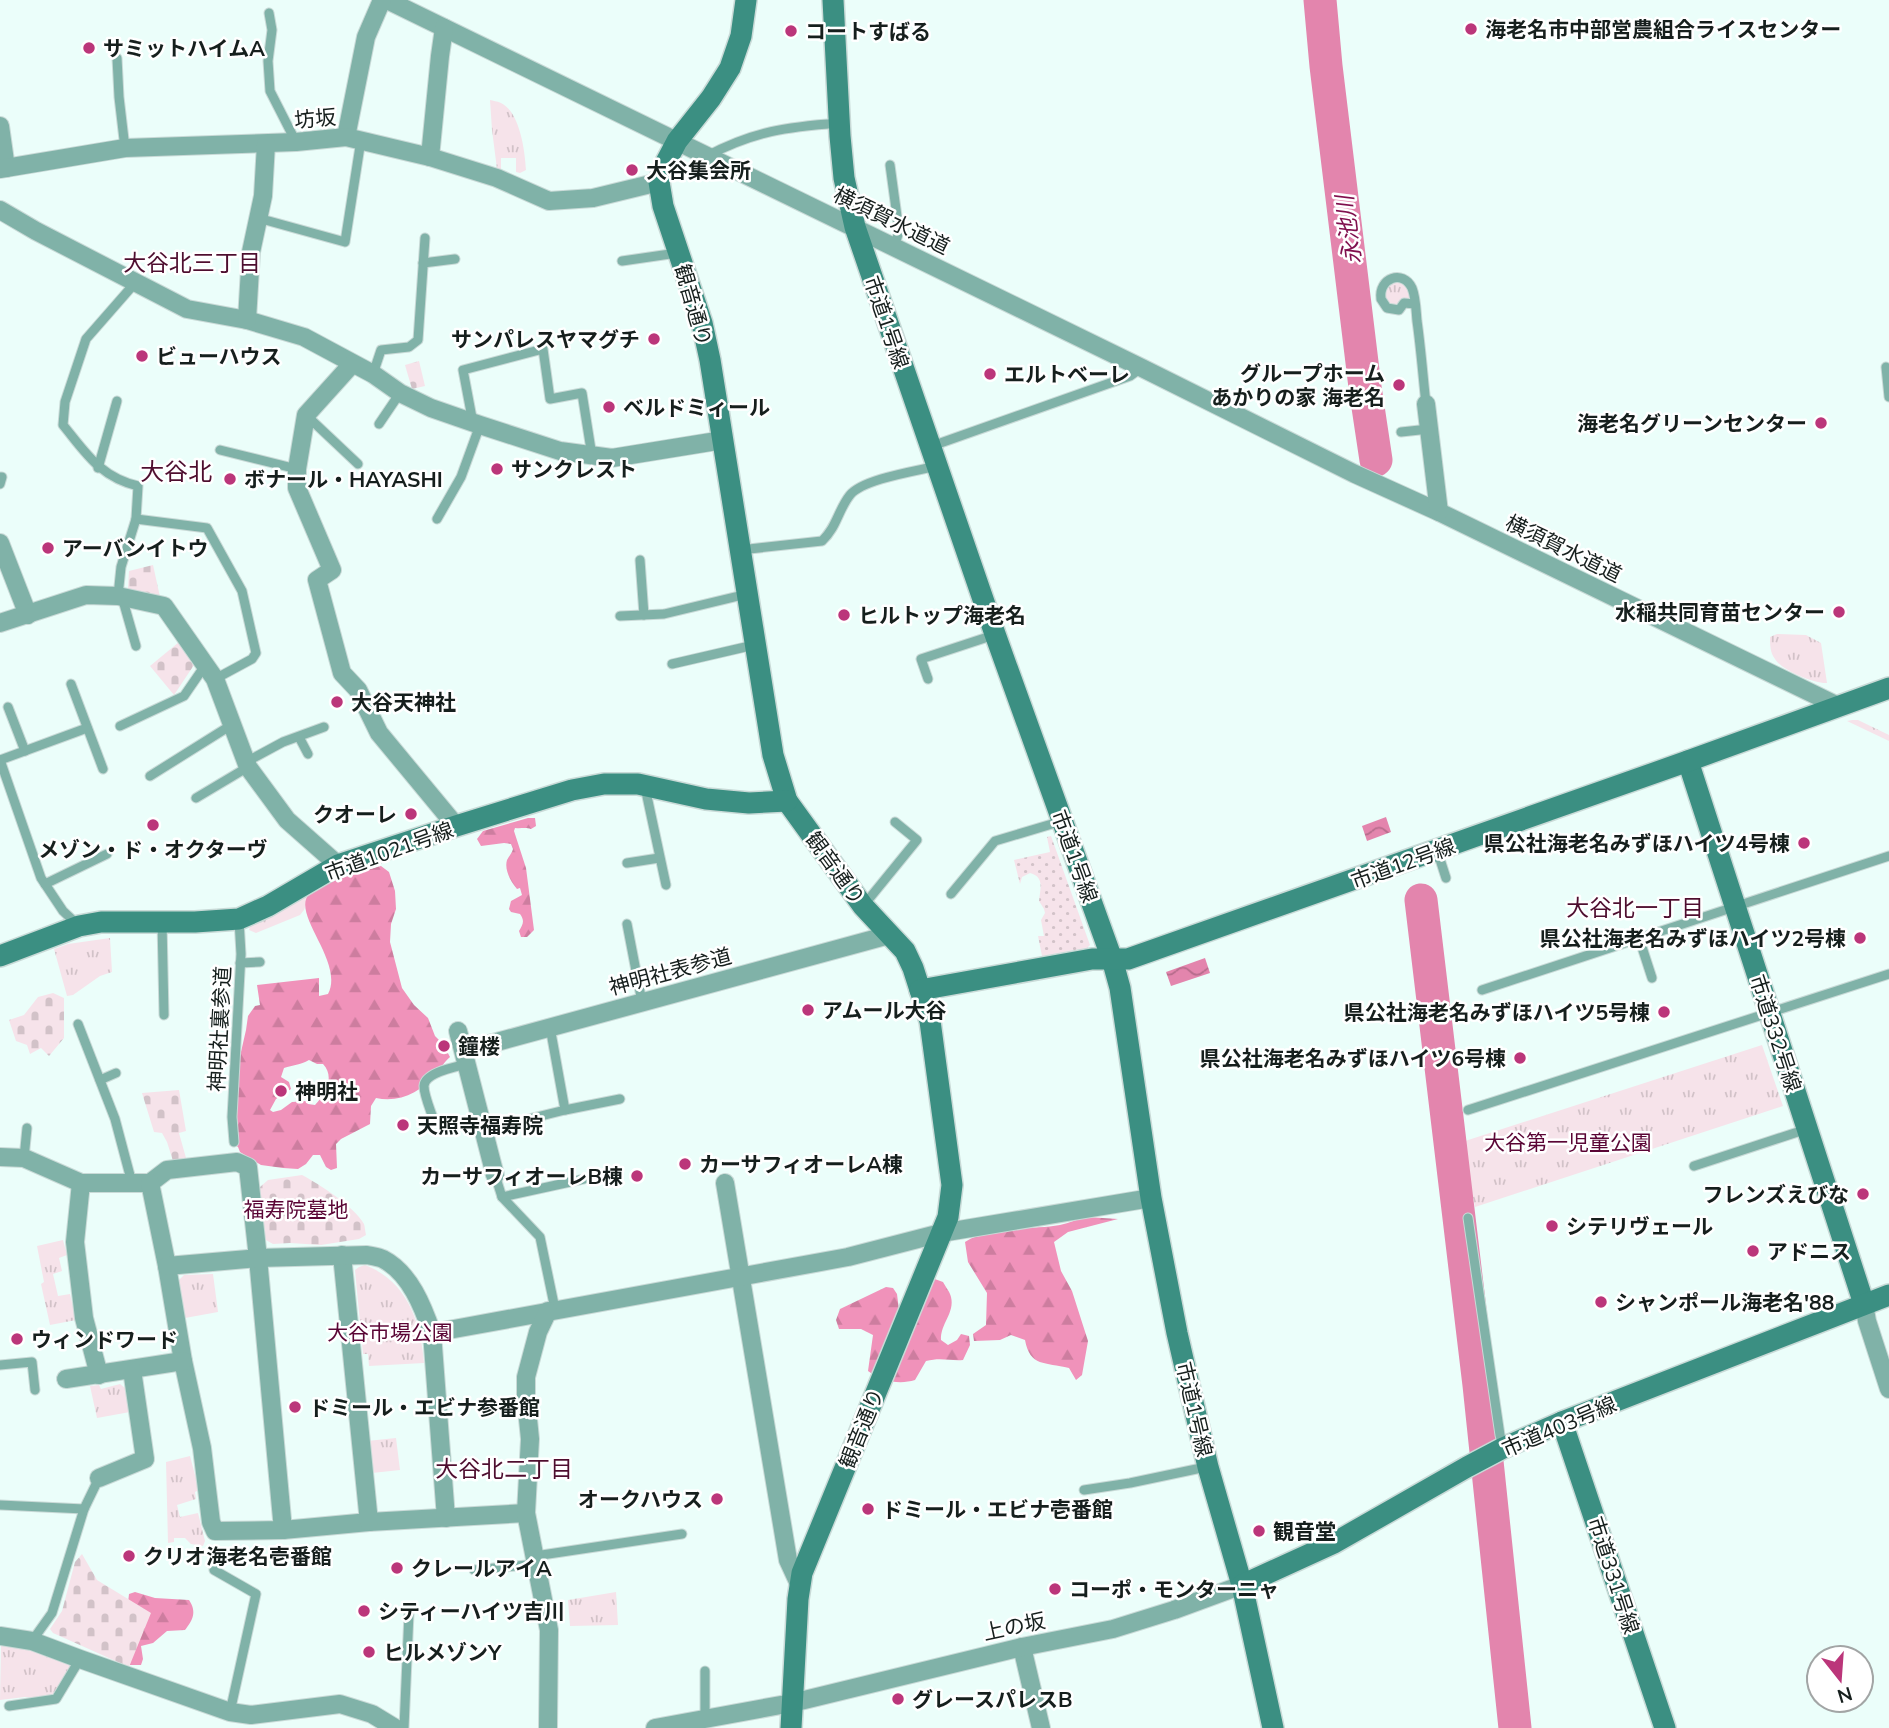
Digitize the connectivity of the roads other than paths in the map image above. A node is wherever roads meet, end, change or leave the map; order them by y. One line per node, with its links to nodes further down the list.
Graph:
1 (384, 0): 5 (street, 横須賀水道道); 9 (street)
2 (746, 0): 10 (street)
3 (833, 0): 7 (street, 市道1号線)
4 (269, 13): 11 (lane)
5 (444, 28): 10 (street, 横須賀水道道); 15 (street)
6 (117, 58): 13 (lane)
7 (839, 123): 14 (lane); 21 (street, 市道1号線)
8 (0, 126): 17 (street)
9 (353, 139): 11 (street, 坊坂); 15 (street, 坊坂); 20 (lane)
10 (677, 141): 14 (street, 横須賀水道道); 18 (street)
11 (296, 142): 12 (street, 坊坂)
12 (266, 144): 13 (street, 坊坂); 20 (street)
13 (125, 148): 17 (street, 坊坂)
14 (707, 156): 21 (street, 横須賀水道道)
15 (430, 157): 18 (street, 坊坂)
16 (890, 165): 23 (lane)
17 (3, 168)
18 (659, 182): 24 (street, 観音通り)
19 (0, 210): 28 (street)
20 (258, 218): 30 (street)
21 (855, 227): 23 (street, 横須賀水道道); 47 (street, 市道1号線)
22 (425, 238): 27 (lane)
23 (892, 245): 33 (street, 横須賀水道道)
24 (679, 253): 26 (lane); 44 (street, 観音通り)
25 (455, 259): 27 (lane)
26 (622, 261)
27 (423, 263): 34 (lane)
28 (135, 283): 30 (street); 49 (lane)
29 (1415, 304): 29 (lane); 38 (lane)
30 (247, 320): 31 (street)
31 (352, 364): 34 (street); 39 (street)
32 (1886, 367): 36 (lane)
33 (1142, 368): 47 (lane); 53 (street, 横須賀水道道)
34 (373, 374): 35 (street)
35 (400, 393): 40 (lane); 41 (street)
36 (1889, 397)
37 (117, 401): 49 (lane)
38 (1426, 404): 42 (street)
39 (306, 415): 48 (lane); 50 (street)
40 (379, 424)
41 (476, 424): 46 (street); 46 (lane); 55 (lane)
42 (1429, 429): 43 (lane); 53 (street)
43 (1401, 432)
44 (723, 440): 46 (street); 57 (street, 観音通り)
45 (220, 450): 50 (lane)
46 (592, 456)
47 (934, 456): 57 (lane); 65 (street, 市道1号線)
48 (358, 464)
49 (98, 468): 54 (lane)
50 (297, 469): 94 (street)
51 (0, 477): 52 (lane)
52 (0, 484)
53 (1439, 512): 73 (street, 横須賀水道道)
54 (136, 519): 60 (lane); 69 (lane)
55 (437, 519)
56 (0, 543): 61 (street)
57 (740, 550): 59 (street, 観音通り)
58 (640, 560): 62 (lane)
59 (747, 594): 62 (lane); 66 (street, 観音通り)
60 (120, 597): 61 (street); 67 (lane); 69 (street)
61 (28, 615): 64 (street)
62 (644, 615): 63 (lane)
63 (620, 616)
64 (0, 623)
65 (995, 634): 70 (lane); 92 (street, 市道1号線)
66 (754, 645): 68 (lane); 91 (street, 観音通り)
67 (136, 646)
68 (672, 664)
69 (211, 672): 75 (street); 76 (lane)
70 (928, 679)
71 (71, 684): 78 (lane)
72 (1889, 688): 73 (street, 市道12号線)
73 (1838, 706): 83 (street, 市道12号線)
74 (8, 708): 80 (lane)
75 (233, 724): 84 (street); 86 (lane)
76 (120, 726)
77 (324, 727): 79 (lane)
78 (87, 728): 80 (lane); 85 (lane)
79 (299, 737): 81 (lane); 84 (lane)
80 (25, 751): 82 (lane)
81 (308, 754)
82 (0, 760): 89 (lane)
83 (1688, 761): 95 (street, 市道12号線); 106 (street, 市道332号線)
84 (247, 764): 90 (lane); 100 (street)
85 (103, 769)
86 (150, 776)
87 (0, 781): 89 (lane)
88 (645, 786): 91 (street, 市道1021号線); 94 (street, 市道1021号線); 98 (lane)
89 (9, 788): 102 (lane)
90 (196, 798)
91 (787, 801): 105 (street, 観音通り)
92 (1062, 821): 104 (lane); 114 (street, 市道1号線)
93 (895, 822): 105 (lane)
94 (456, 826): 100 (street, 市道1021号線)
95 (1437, 850): 101 (lane); 114 (street, 市道12号線)
96 (107, 854): 102 (lane)
97 (1889, 856): 106 (lane)
98 (659, 858): 99 (lane); 103 (lane)
99 (626, 863)
100 (338, 865): 107 (street, 市道1021号線)
101 (1446, 877)
102 (45, 884): 110 (lane)
103 (666, 885)
104 (951, 894)
105 (863, 906): 111 (street, 観音通り)
106 (1735, 907): 112 (lane); 122 (street, 市道332号線)
107 (239, 919): 108 (street, 市道1021号線); 115 (lane, 神明社裏参道)
108 (162, 922): 110 (street, 市道1021号線); 123 (lane)
109 (627, 924): 121 (lane)
110 (79, 926): 113 (street, 市道1021号線)
111 (889, 935): 119 (street, 観音通り); 121 (street, 神明社表参道)
112 (1639, 939): 118 (lane); 120 (lane)
113 (0, 956)
114 (1112, 959): 119 (street, 市道12号線); 147 (street, 市道1号線)
115 (240, 962): 116 (lane); 137 (lane, 神明社裏参道)
116 (260, 962)
117 (1889, 974): 122 (lane)
118 (1652, 978)
119 (920, 990): 149 (street, 観音通り)
120 (1482, 990)
121 (642, 1002): 125 (street, 神明社表参道)
122 (1769, 1013): 132 (lane); 136 (street, 市道332号線)
123 (164, 1015)
124 (78, 1024): 129 (lane)
125 (550, 1027): 127 (street, 神明社表参道); 131 (lane)
126 (458, 1031): 127 (street)
127 (465, 1057): 133 (lane); 135 (street)
128 (116, 1073): 129 (lane)
129 (100, 1080): 144 (lane)
130 (620, 1098): 131 (lane)
131 (565, 1110): 135 (lane)
132 (1468, 1111)
133 (433, 1118)
134 (27, 1129): 139 (lane)
135 (484, 1129): 141 (street)
136 (1807, 1129): 140 (lane); 155 (street, 市道332号線)
137 (234, 1142)
138 (0, 1157): 139 (street)
139 (24, 1158): 143 (street)
140 (1694, 1166)
141 (495, 1175): 146 (lane)
142 (584, 1179): 146 (lane)
143 (81, 1183): 144 (street); 161 (street)
144 (141, 1183): 151 (street); 152 (street)
145 (725, 1184): 153 (street)
146 (502, 1197): 156 (lane)
147 (1151, 1198): 149 (street); 167 (street, 市道1号線)
148 (1468, 1218): 166 (lane)
149 (942, 1233): 153 (street); 181 (street, 観音通り)
150 (342, 1255): 151 (street); 157 (street); 174 (street)
151 (258, 1258): 152 (street); 175 (street)
152 (167, 1266): 158 (street)
153 (741, 1277): 156 (street); 181 (street)
154 (1889, 1295): 155 (street, 市道403号線)
155 (1864, 1304): 163 (street); 165 (street, 市道403号線)
156 (552, 1310): 157 (street); 172 (street)
157 (432, 1333): 173 (street)
158 (183, 1361): 160 (street); 175 (street)
159 (0, 1365): 164 (lane)
160 (132, 1370): 161 (street); 168 (street)
161 (99, 1375): 162 (street)
162 (66, 1379)
163 (1889, 1389)
164 (35, 1390)
165 (1562, 1422): 166 (street, 市道403号線); 199 (street, 市道331号線)
166 (1500, 1450): 180 (street, 市道403号線)
167 (1208, 1467): 169 (lane); 180 (street, 市道1号線)
168 (99, 1478): 171 (lane)
169 (1084, 1490)
170 (0, 1504): 171 (lane)
171 (84, 1509): 184 (lane)
172 (526, 1513): 173 (street); 177 (street)
173 (446, 1518): 174 (street)
174 (369, 1522): 175 (street)
175 (283, 1530)
176 (682, 1534): 177 (lane)
177 (536, 1560): 179 (lane); 194 (street)
178 (214, 1570): 190 (lane)
179 (474, 1570)
180 (1242, 1585): 185 (street, 上の坂); 198 (street, 市道1号線)
181 (800, 1586): 188 (street, 観音通り)
182 (409, 1613): 193 (lane)
183 (0, 1636): 184 (street)
184 (32, 1641): 186 (street)
185 (1022, 1647): 188 (street, 上の坂); 197 (street)
186 (80, 1659): 189 (lane); 190 (street)
187 (705, 1671): 191 (lane)
188 (792, 1703): 191 (street, 上の坂); 196 (street, 観音通り)
189 (9, 1706)
190 (230, 1712): 192 (street)
191 (705, 1719): 195 (street, 上の坂)
192 (396, 1728)
193 (404, 1728)
194 (548, 1728)
195 (655, 1728)
196 (792, 1728)
197 (1041, 1728)
198 (1273, 1728)
199 (1665, 1728)

